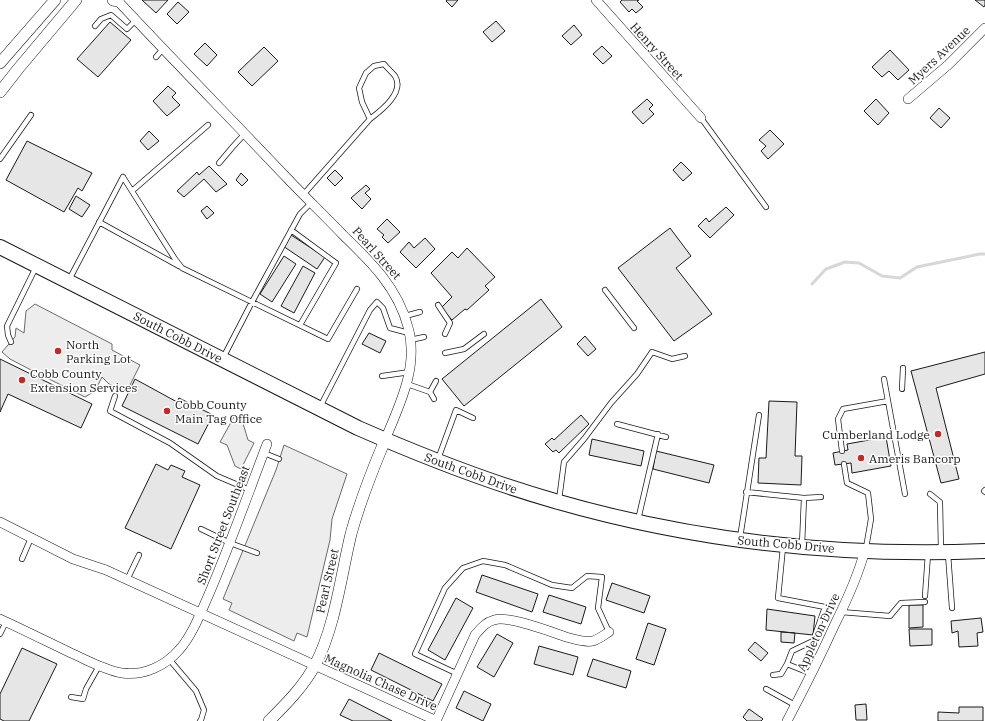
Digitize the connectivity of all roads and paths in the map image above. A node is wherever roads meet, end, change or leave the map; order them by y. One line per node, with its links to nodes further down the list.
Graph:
1 (55, 0): 11 (street)
2 (86, 0): 5 (street)
3 (116, 0): 6 (street, Pearl Street)
4 (596, 0): 15 (street, Henry Street)
5 (75, 2): 12 (street)
6 (136, 20): 7 (lane); 9 (street, Pearl Street)
7 (95, 26)
8 (985, 28): 13 (street, Myers Avenue)
9 (164, 49): 10 (lane); 18 (street, Pearl Street)
10 (156, 57)
11 (0, 63)
12 (0, 92)
13 (908, 99)
14 (31, 115): 19 (lane)
15 (701, 118): 24 (lane)
16 (370, 119): 16 (lane); 22 (lane)
17 (208, 125): 21 (lane)
18 (245, 134): 20 (lane); 22 (street, Pearl Street)
19 (0, 159)
20 (219, 163)
21 (132, 191): 25 (lane); 29 (lane)
22 (303, 195): 23 (street, Pearl Street)
23 (311, 203): 26 (lane); 36 (street, Pearl Street)
24 (766, 207)
25 (99, 222): 29 (lane); 30 (lane)
26 (291, 230): 33 (lane); 37 (lane)
27 (0, 247): 28 (main road, South Cobb Drive)
28 (36, 266): 30 (main road, South Cobb Drive); 43 (lane)
29 (182, 268): 33 (lane)
30 (68, 282): 46 (main road, South Cobb Drive)
31 (357, 289): 37 (lane)
32 (605, 290): 38 (lane)
33 (252, 302): 37 (lane); 46 (lane)
34 (438, 305): 39 (lane)
35 (420, 312): 36 (lane)
36 (405, 316): 41 (street, Pearl Street)
37 (300, 325)
38 (634, 328)
39 (445, 334)
40 (484, 334): 44 (lane)
41 (410, 337): 42 (lane); 48 (street, Pearl Street); 58 (lane)
42 (424, 337)
43 (11, 342)
44 (444, 353)
45 (685, 356): 76 (lane)
46 (222, 360): 58 (main road, South Cobb Drive)
47 (903, 368): 53 (lane)
48 (410, 372): 49 (lane); 52 (street, Pearl Street)
49 (382, 376)
50 (884, 379): 57 (lane)
51 (436, 381): 54 (lane)
52 (407, 384): 54 (lane); 64 (street, Pearl Street)
53 (902, 389)
54 (430, 392): 56 (lane)
55 (115, 396): 70 (lane)
56 (434, 399)
57 (888, 401): 66 (lane); 72 (lane)
58 (319, 408): 64 (main road, South Cobb Drive)
59 (759, 415): 71 (lane)
60 (473, 418): 68 (lane)
61 (617, 424): 62 (lane)
62 (658, 434): 63 (lane); 78 (lane)
63 (666, 437)
64 (385, 440): 68 (main road, South Cobb Drive); 103 (street, Pearl Street)
65 (266, 449): 67 (lane); 70 (street, Short Street Southeast)
66 (842, 451)
67 (279, 459)
68 (437, 461): 76 (main road, South Cobb Drive)
69 (844, 464): 85 (lane)
70 (250, 490): 82 (street, Short Street Southeast)
71 (746, 492): 75 (lane); 81 (lane)
72 (905, 494)
73 (930, 494): 87 (lane)
74 (821, 497): 75 (lane)
75 (804, 498): 84 (lane)
76 (558, 502): 78 (main road, South Cobb Drive)
77 (0, 522): 80 (street, Magnolia Chase Drive)
78 (637, 522): 81 (main road, South Cobb Drive)
79 (201, 529): 82 (lane)
80 (31, 538): 90 (lane); 91 (street, Magnolia Chase Drive)
81 (740, 540): 83 (main road, South Cobb Drive)
82 (230, 543): 88 (lane); 96 (street, Short Street Southeast)
83 (783, 545): 84 (main road, South Cobb Drive); 101 (lane)
84 (802, 547): 85 (main road, South Cobb Drive)
85 (866, 550): 87 (main road, South Cobb Drive); 95 (street, Appleton Drive)
86 (985, 551): 87 (main road, South Cobb Drive)
87 (939, 552): 92 (lane); 94 (lane)
88 (257, 553)
89 (138, 555): 91 (lane)
90 (22, 559)
91 (127, 580): 96 (street, Magnolia Chase Drive)
92 (925, 596)
93 (925, 602): 95 (lane)
94 (952, 608)
95 (841, 612): 105 (street, Appleton Drive)
96 (200, 613): 100 (street, Short Street Southeast); 103 (street, Magnolia Chase Drive)
97 (3, 621): 99 (lane); 102 (street, Short Street Southeast)
98 (609, 632): 104 (street); 104 (lane)
99 (0, 634)
100 (169, 659): 102 (street, Short Street Southeast); 110 (lane)
101 (787, 664): 105 (lane); 106 (lane)
102 (99, 666): 108 (lane)
103 (315, 666): 111 (street, Pearl Street); 112 (street, Magnolia Chase Drive)
104 (458, 674): 112 (street)
105 (812, 674): 109 (street, Appleton Drive)
106 (773, 675)
107 (766, 689): 109 (lane)
108 (71, 697)
109 (795, 705): 113 (street, Appleton Drive)
110 (200, 721)
111 (269, 721)
112 (437, 721)
113 (787, 721)

